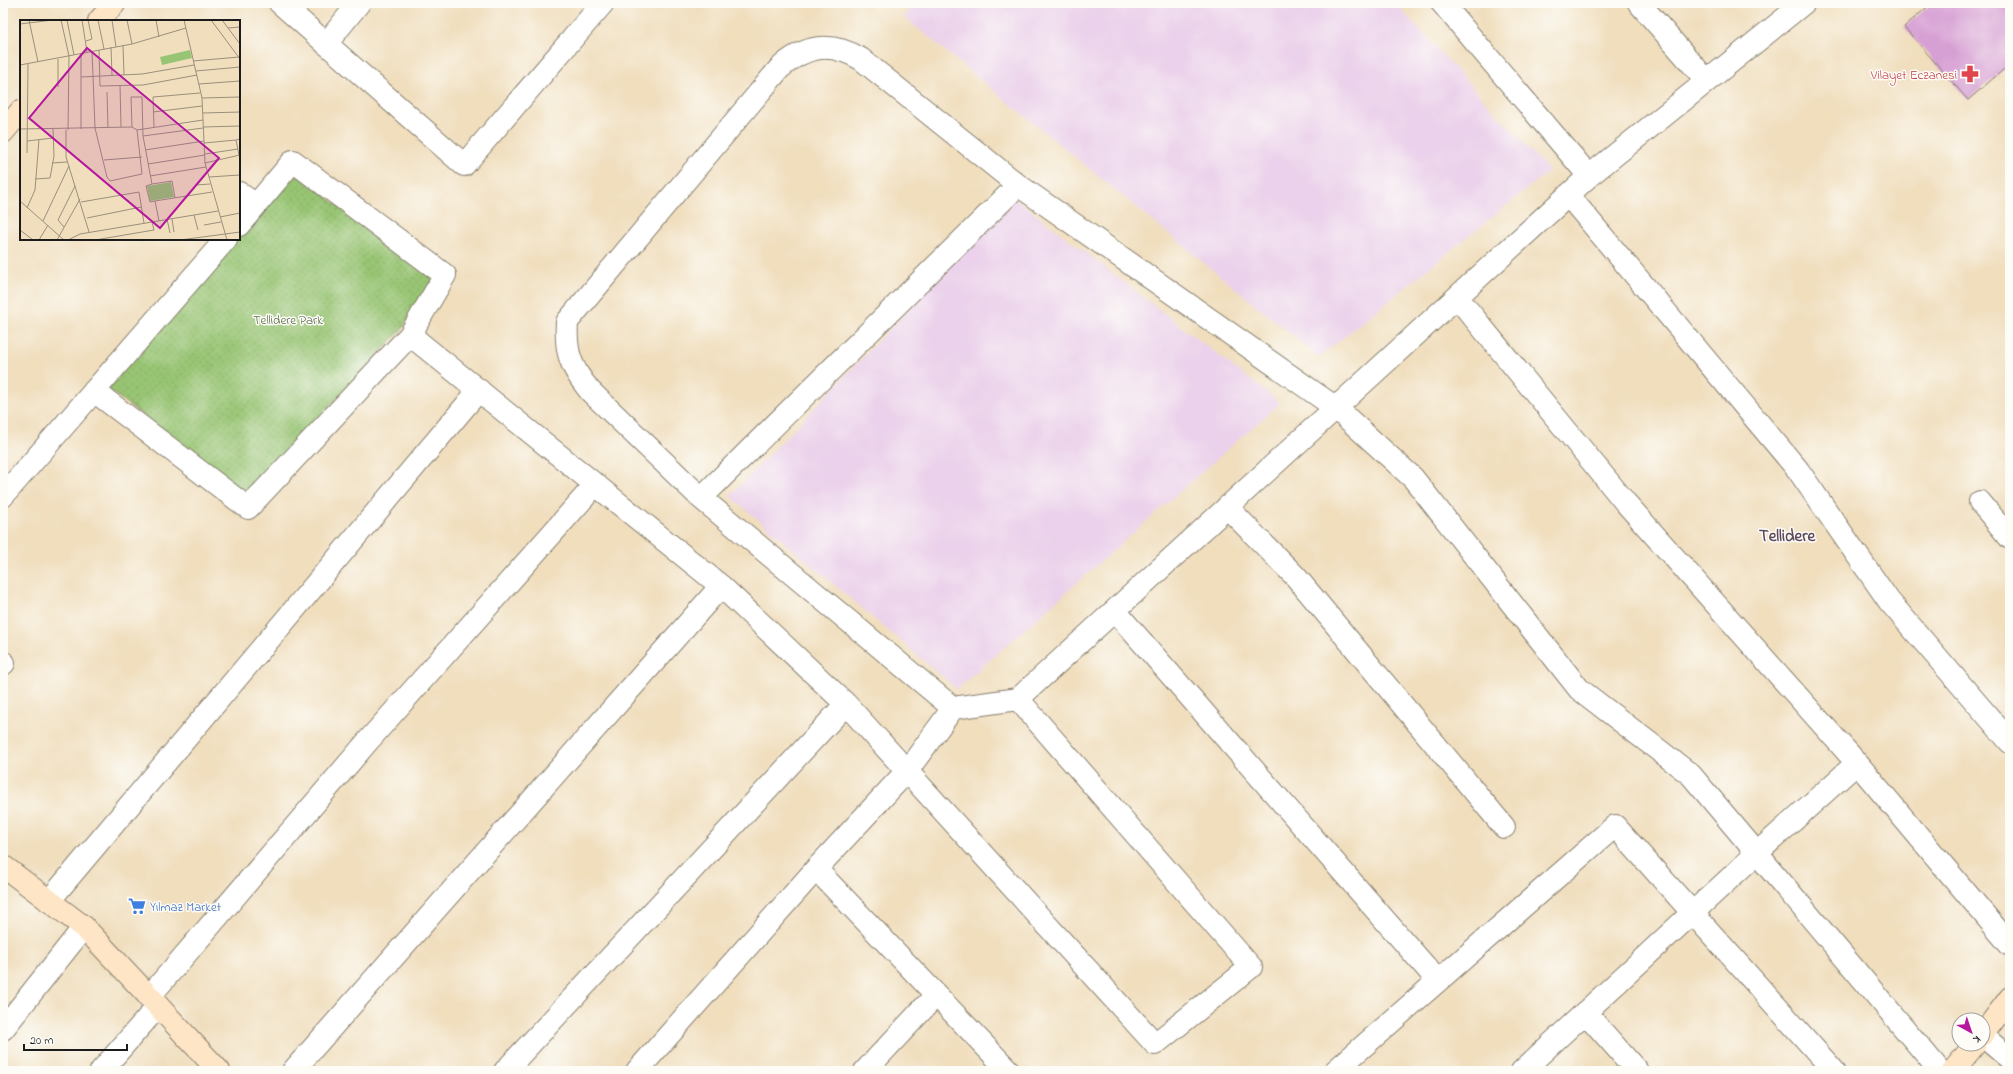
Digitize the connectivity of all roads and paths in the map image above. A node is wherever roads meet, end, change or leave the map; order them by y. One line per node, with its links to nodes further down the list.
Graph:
1 (115, 3): 8 (main road)
2 (280, 3): 9 (street)
3 (359, 3): 9 (street)
4 (603, 3): 9 (street)
5 (1442, 3): 13 (street)
6 (1639, 3): 10 (street)
7 (1804, 3): 10 (street)
8 (100, 20)
9 (326, 44)
10 (1707, 81): 13 (street)
11 (20, 112): 12 (main road)
12 (3, 132)
13 (1589, 176): 15 (street)
14 (1018, 185): 23 (street); 26 (street); 26 (street)
15 (1568, 195): 19 (street); 35 (street)
16 (247, 199): 17 (street); 20 (street)
17 (240, 221)
18 (225, 240): 21 (street)
19 (1457, 297): 23 (street); 36 (street)
20 (410, 335): 21 (street); 22 (street)
21 (94, 390): 25 (street)
22 (479, 390): 24 (street); 42 (street)
23 (1336, 408): 28 (street); 39 (street)
24 (596, 484): 30 (street); 49 (street)
25 (3, 496)
26 (701, 498): 34 (street)
27 (1980, 502): 29 (street)
28 (1227, 507): 31 (street); 38 (street)
29 (2010, 538)
30 (721, 586): 33 (street); 58 (street)
31 (1115, 611): 32 (street); 46 (street)
32 (1018, 699): 34 (street); 37 (street)
33 (846, 704): 37 (street); 59 (street)
34 (953, 708): 37 (street)
35 (2010, 742)
36 (1857, 763): 39 (street); 45 (street)
37 (907, 771): 41 (street)
38 (1504, 827)
39 (1757, 853): 43 (street); 67 (street)
40 (3, 866): 42 (main road)
41 (816, 869): 47 (street); 60 (street)
42 (49, 901): 44 (main road)
43 (1692, 913): 46 (street); 50 (street); 66 (street)
44 (84, 927): 49 (main road); 52 (street)
45 (2010, 945)
46 (1438, 981): 63 (street)
47 (936, 995): 61 (street); 62 (street)
48 (2010, 998): 51 (main road)
49 (154, 1002): 56 (street); 57 (main road)
50 (1585, 1012): 64 (street); 65 (street)
51 (1991, 1024)
52 (3, 1029)
53 (1991, 1042): 55 (street)
54 (1968, 1052): 68 (main road)
55 (2010, 1059)
56 (100, 1071)
57 (219, 1071)
58 (294, 1071)
59 (505, 1071)
60 (636, 1071)
61 (865, 1071)
62 (1009, 1071)
63 (1335, 1071)
64 (1522, 1071)
65 (1637, 1071)
66 (1834, 1071)
67 (1940, 1071)
68 (1953, 1071)

